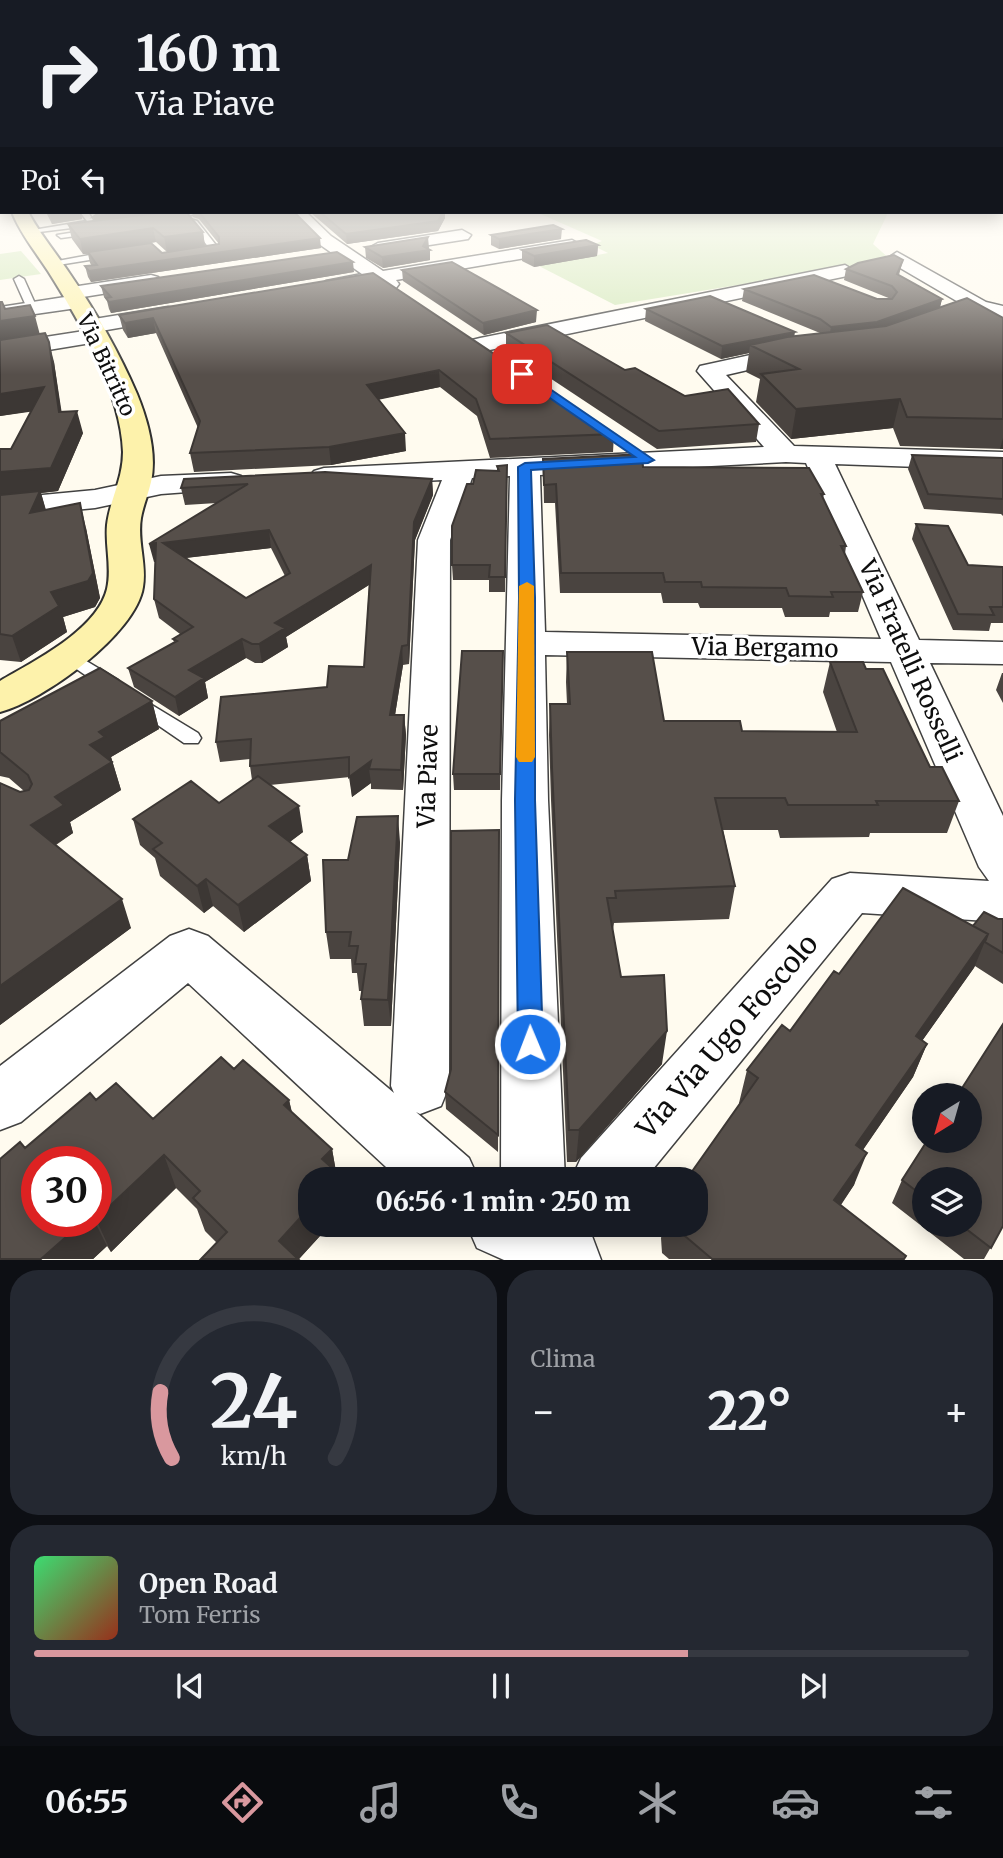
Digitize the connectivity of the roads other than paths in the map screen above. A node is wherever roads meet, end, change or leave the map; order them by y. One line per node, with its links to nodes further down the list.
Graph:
1 (49, 258): 6 (street, Via Bitritto)
2 (87, 258): 6 (lane)
3 (350, 258): 7 (street)
4 (497, 258): 7 (street)
5 (897, 258): 15 (street)
6 (52, 263): 14 (street, Via Bitritto)
7 (379, 278): 11 (street); 12 (street)
8 (19, 279): 16 (lane)
9 (167, 279): 14 (street)
10 (846, 281): 13 (street)
11 (310, 289)
12 (407, 296)
13 (708, 297): 20 (street); 25 (street)
14 (74, 298): 16 (street); 22 (street, Via Bitritto)
15 (979, 306): 18 (street); 21 (street)
16 (32, 308): 19 (street)
17 (186, 310): 22 (street)
18 (1003, 312)
19 (0, 313)
20 (746, 313)
21 (954, 315)
22 (92, 331): 26 (street); 36 (street, Via Bitritto)
23 (460, 332): 25 (street)
24 (808, 342): 29 (street, Via Fratelli Rosselli)
25 (480, 345): 27 (street)
26 (0, 351)
27 (502, 361)
28 (614, 437): 30 (street)
29 (801, 455): 30 (street); 31 (street); 39 (street, Via Fratelli Rosselli)
30 (648, 460): 32 (street)
31 (1003, 461)
32 (525, 467): 33 (street); 38 (street)
33 (460, 471): 34 (street); 47 (street, Via Piave)
34 (300, 478)
35 (260, 480): 36 (street)
36 (133, 492): 37 (street); 41 (street, Via Bitritto)
37 (0, 508)
38 (526, 643): 39 (street, Via Bergamo); 50 (street)
39 (904, 650): 40 (street, Via Bergamo); 44 (street, Via Fratelli Rosselli)
40 (1003, 653)
41 (68, 655): 42 (street, Via Bitritto); 43 (lane)
42 (0, 698)
43 (191, 738)
44 (1003, 867)
45 (1003, 902): 51 (street, Via Via Ugo Foscolo)
46 (189, 950): 48 (street); 49 (street)
47 (420, 1086)
48 (0, 1102)
49 (432, 1167)
50 (533, 1167)
51 (614, 1167)

